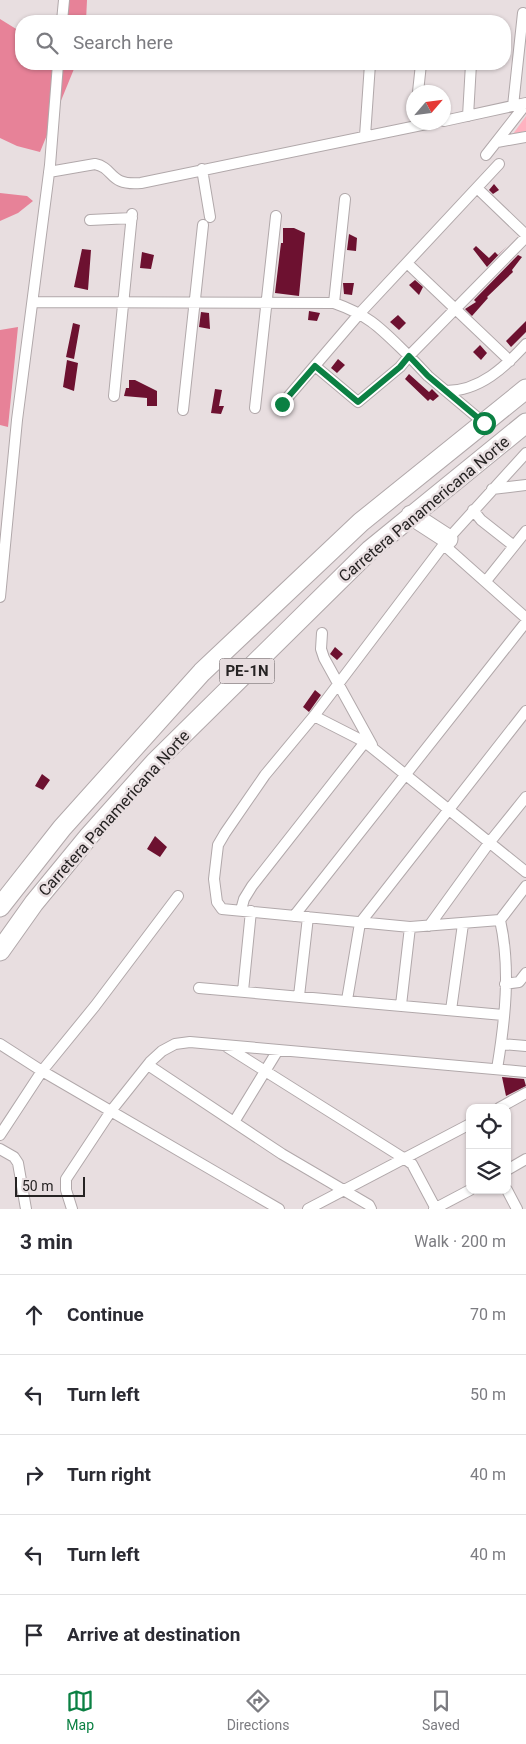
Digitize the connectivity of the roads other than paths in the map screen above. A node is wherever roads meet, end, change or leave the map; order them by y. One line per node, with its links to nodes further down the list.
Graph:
1 (64, 0): 3 (street)
2 (523, 13): 10 (street)
3 (63, 15)
4 (58, 70): 20 (street)
5 (370, 70): 14 (street)
6 (420, 70): 8 (street)
7 (471, 70): 11 (street)
8 (419, 85)
9 (526, 104): 10 (street); 16 (street)
10 (513, 106): 11 (street)
11 (468, 116): 12 (street)
12 (451, 120)
13 (406, 127): 14 (street)
14 (365, 136): 19 (street)
15 (526, 137): 16 (street)
16 (497, 142): 17 (street)
17 (486, 155)
18 (499, 164): 21 (street)
19 (202, 169): 20 (street); 24 (street)
20 (49, 172): 29 (street)
21 (477, 188): 27 (street); 28 (street)
22 (346, 199): 33 (street)
23 (276, 216): 31 (street)
24 (210, 217)
25 (90, 220): 30 (street)
26 (203, 225): 32 (street)
27 (526, 236): 34 (street)
28 (407, 263): 34 (street); 35 (street)
29 (34, 302): 30 (street); 57 (street)
30 (124, 302): 32 (street); 42 (street)
31 (266, 303): 32 (street); 33 (street); 44 (street)
32 (195, 304): 45 (street)
33 (334, 304): 35 (street)
34 (455, 309): 37 (street); 38 (street)
35 (360, 313): 37 (street); 39 (street)
36 (526, 344): 38 (street)
37 (409, 356): 39 (street); 41 (street)
38 (510, 360): 41 (street)
39 (315, 366): 43 (street)
40 (526, 389): 46 (highway, Carretera Panamericana Norte / PE-1N)
41 (446, 391): 46 (street)
42 (114, 396)
43 (282, 404)
44 (255, 408)
45 (183, 410)
46 (484, 423): 72 (highway, Carretera Panamericana Norte / PE-1N)
47 (526, 423): 52 (highway, Carretera Panamericana Norte / PE-1N)
48 (526, 453): 50 (street)
49 (526, 485): 50 (street)
50 (492, 490): 51 (street)
51 (473, 510): 54 (street); 55 (street)
52 (411, 515): 54 (highway); 81 (highway, Carretera Panamericana Norte / PE-1N)
53 (526, 531): 55 (street)
54 (446, 542): 56 (street); 60 (street)
55 (514, 546): 56 (street)
56 (486, 581): 58 (street)
57 (0, 597)
58 (526, 620): 65 (street)
59 (322, 633): 60 (street)
60 (339, 683): 62 (street); 64 (street)
61 (526, 711): 67 (street)
62 (314, 716): 63 (street); 73 (street)
63 (365, 742): 64 (street); 73 (street)
64 (375, 750): 65 (street)
65 (405, 776): 67 (street); 74 (street)
66 (526, 798): 68 (street)
67 (449, 811): 68 (street); 77 (street)
68 (489, 843): 69 (street); 79 (street)
69 (526, 872)
70 (526, 886): 76 (street)
71 (178, 896): 98 (street)
72 (0, 907)
73 (246, 911): 74 (street); 85 (street)
74 (294, 916): 75 (street)
75 (308, 917): 77 (street); 86 (street)
76 (500, 920): 78 (street); 83 (street)
77 (360, 923): 80 (street); 87 (street)
78 (463, 924): 79 (street); 89 (street)
79 (429, 926): 80 (street)
80 (410, 927): 88 (street)
81 (0, 950)
82 (526, 973): 83 (street)
83 (505, 984): 90 (street)
84 (199, 988): 85 (street)
85 (243, 991): 86 (street)
86 (299, 996): 87 (street)
87 (347, 1000): 88 (street)
88 (401, 1005): 89 (street)
89 (451, 1010): 90 (street)
90 (503, 1015): 92 (street)
91 (0, 1044): 98 (street)
92 (502, 1044): 94 (street); 97 (street)
93 (224, 1045): 95 (street); 96 (street); 99 (street)
94 (526, 1046)
95 (278, 1050): 97 (street); 99 (street)
96 (148, 1065): 103 (street); 104 (street)
97 (497, 1070): 100 (street)
98 (42, 1071): 103 (street); 106 (street)
99 (265, 1071): 104 (street); 108 (street)
100 (526, 1072)
101 (526, 1093): 102 (street)
102 (507, 1104)
103 (111, 1111): 115 (street); 116 (street)
104 (234, 1122): 111 (street)
105 (466, 1126): 108 (street)
106 (0, 1135)
107 (0, 1149): 114 (street)
108 (405, 1159): 111 (street); 119 (street)
109 (526, 1159): 110 (street)
110 (511, 1168)
111 (343, 1190): 117 (street); 118 (street)
112 (466, 1192): 119 (street)
113 (509, 1194): 120 (street)
114 (26, 1209)
115 (72, 1209)
116 (279, 1209)
117 (308, 1209)
118 (371, 1209)
119 (435, 1209)
120 (517, 1209)

